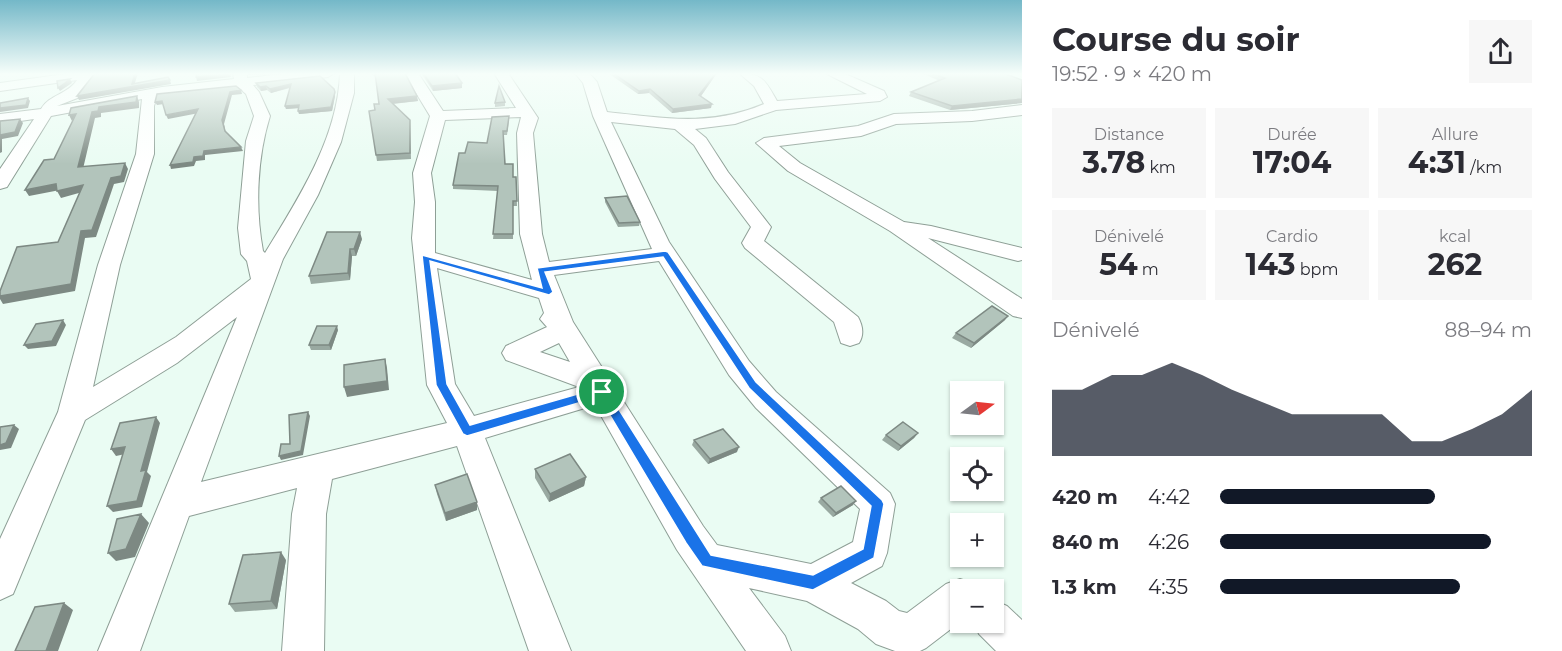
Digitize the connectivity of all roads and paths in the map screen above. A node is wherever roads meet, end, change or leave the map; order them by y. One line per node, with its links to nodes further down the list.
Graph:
1 (53, 103): 14 (street)
2 (86, 103): 14 (street)
3 (148, 103): 32 (street)
4 (257, 103): 25 (street)
5 (345, 103): 25 (street)
6 (430, 103): 15 (street)
7 (520, 103): 13 (street)
8 (598, 103): 16 (street)
9 (771, 103): 11 (street)
10 (804, 103): 11 (street)
11 (773, 106): 18 (street)
12 (1022, 110): 20 (street)
13 (525, 112): 15 (street); 26 (street)
14 (45, 113): 17 (street); 19 (street)
15 (438, 116): 23 (street)
16 (602, 116): 18 (street); 21 (street)
17 (0, 118)
18 (679, 124): 30 (street)
19 (0, 183)
20 (897, 227): 22 (street); 24 (street)
21 (665, 254): 26 (street); 38 (street)
22 (1020, 254): 24 (street)
23 (425, 257): 27 (street); 33 (street)
24 (947, 261): 28 (street)
25 (263, 281): 32 (street); 35 (street)
26 (544, 281): 27 (street); 29 (street)
27 (513, 282): 29 (street)
28 (1022, 310)
29 (565, 329): 31 (street); 31 (street)
30 (850, 337)
31 (599, 387): 33 (street); 36 (street)
32 (73, 412): 37 (street)
33 (467, 431): 34 (street); 44 (street)
34 (318, 469): 35 (street); 43 (street)
35 (175, 504): 42 (street)
36 (707, 561): 38 (street); 45 (street)
37 (0, 581)
38 (813, 583): 39 (street)
39 (950, 605)
40 (1004, 631): 41 (street)
41 (1022, 648)
42 (119, 651)
43 (303, 651)
44 (550, 651)
45 (770, 651)

